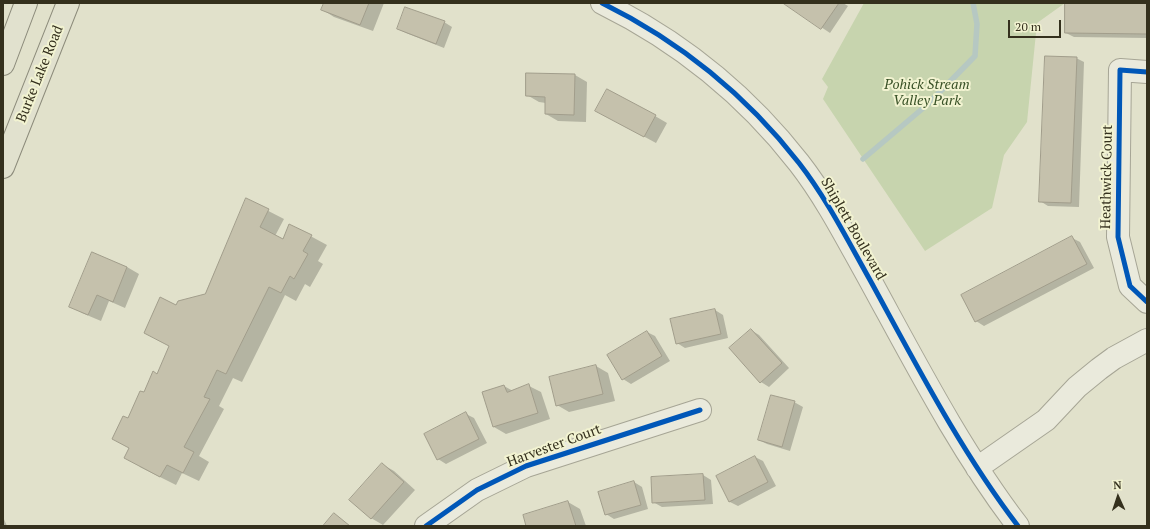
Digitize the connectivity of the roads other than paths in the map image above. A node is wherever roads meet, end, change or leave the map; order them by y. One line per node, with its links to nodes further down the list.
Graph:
1 (26, 3): 4 (main road)
2 (68, 3): 6 (main road, Burke Lake Road)
3 (602, 3): 10 (street, Shiplett Boulevard)
4 (3, 64)
5 (1147, 72): 7 (street, Heathwick Court)
6 (3, 167)
7 (1147, 302)
8 (1147, 340): 10 (street)
9 (700, 410): 11 (street, Harvester Court)
10 (977, 468): 12 (street, Shiplett Boulevard)
11 (426, 526)
12 (1018, 526)

